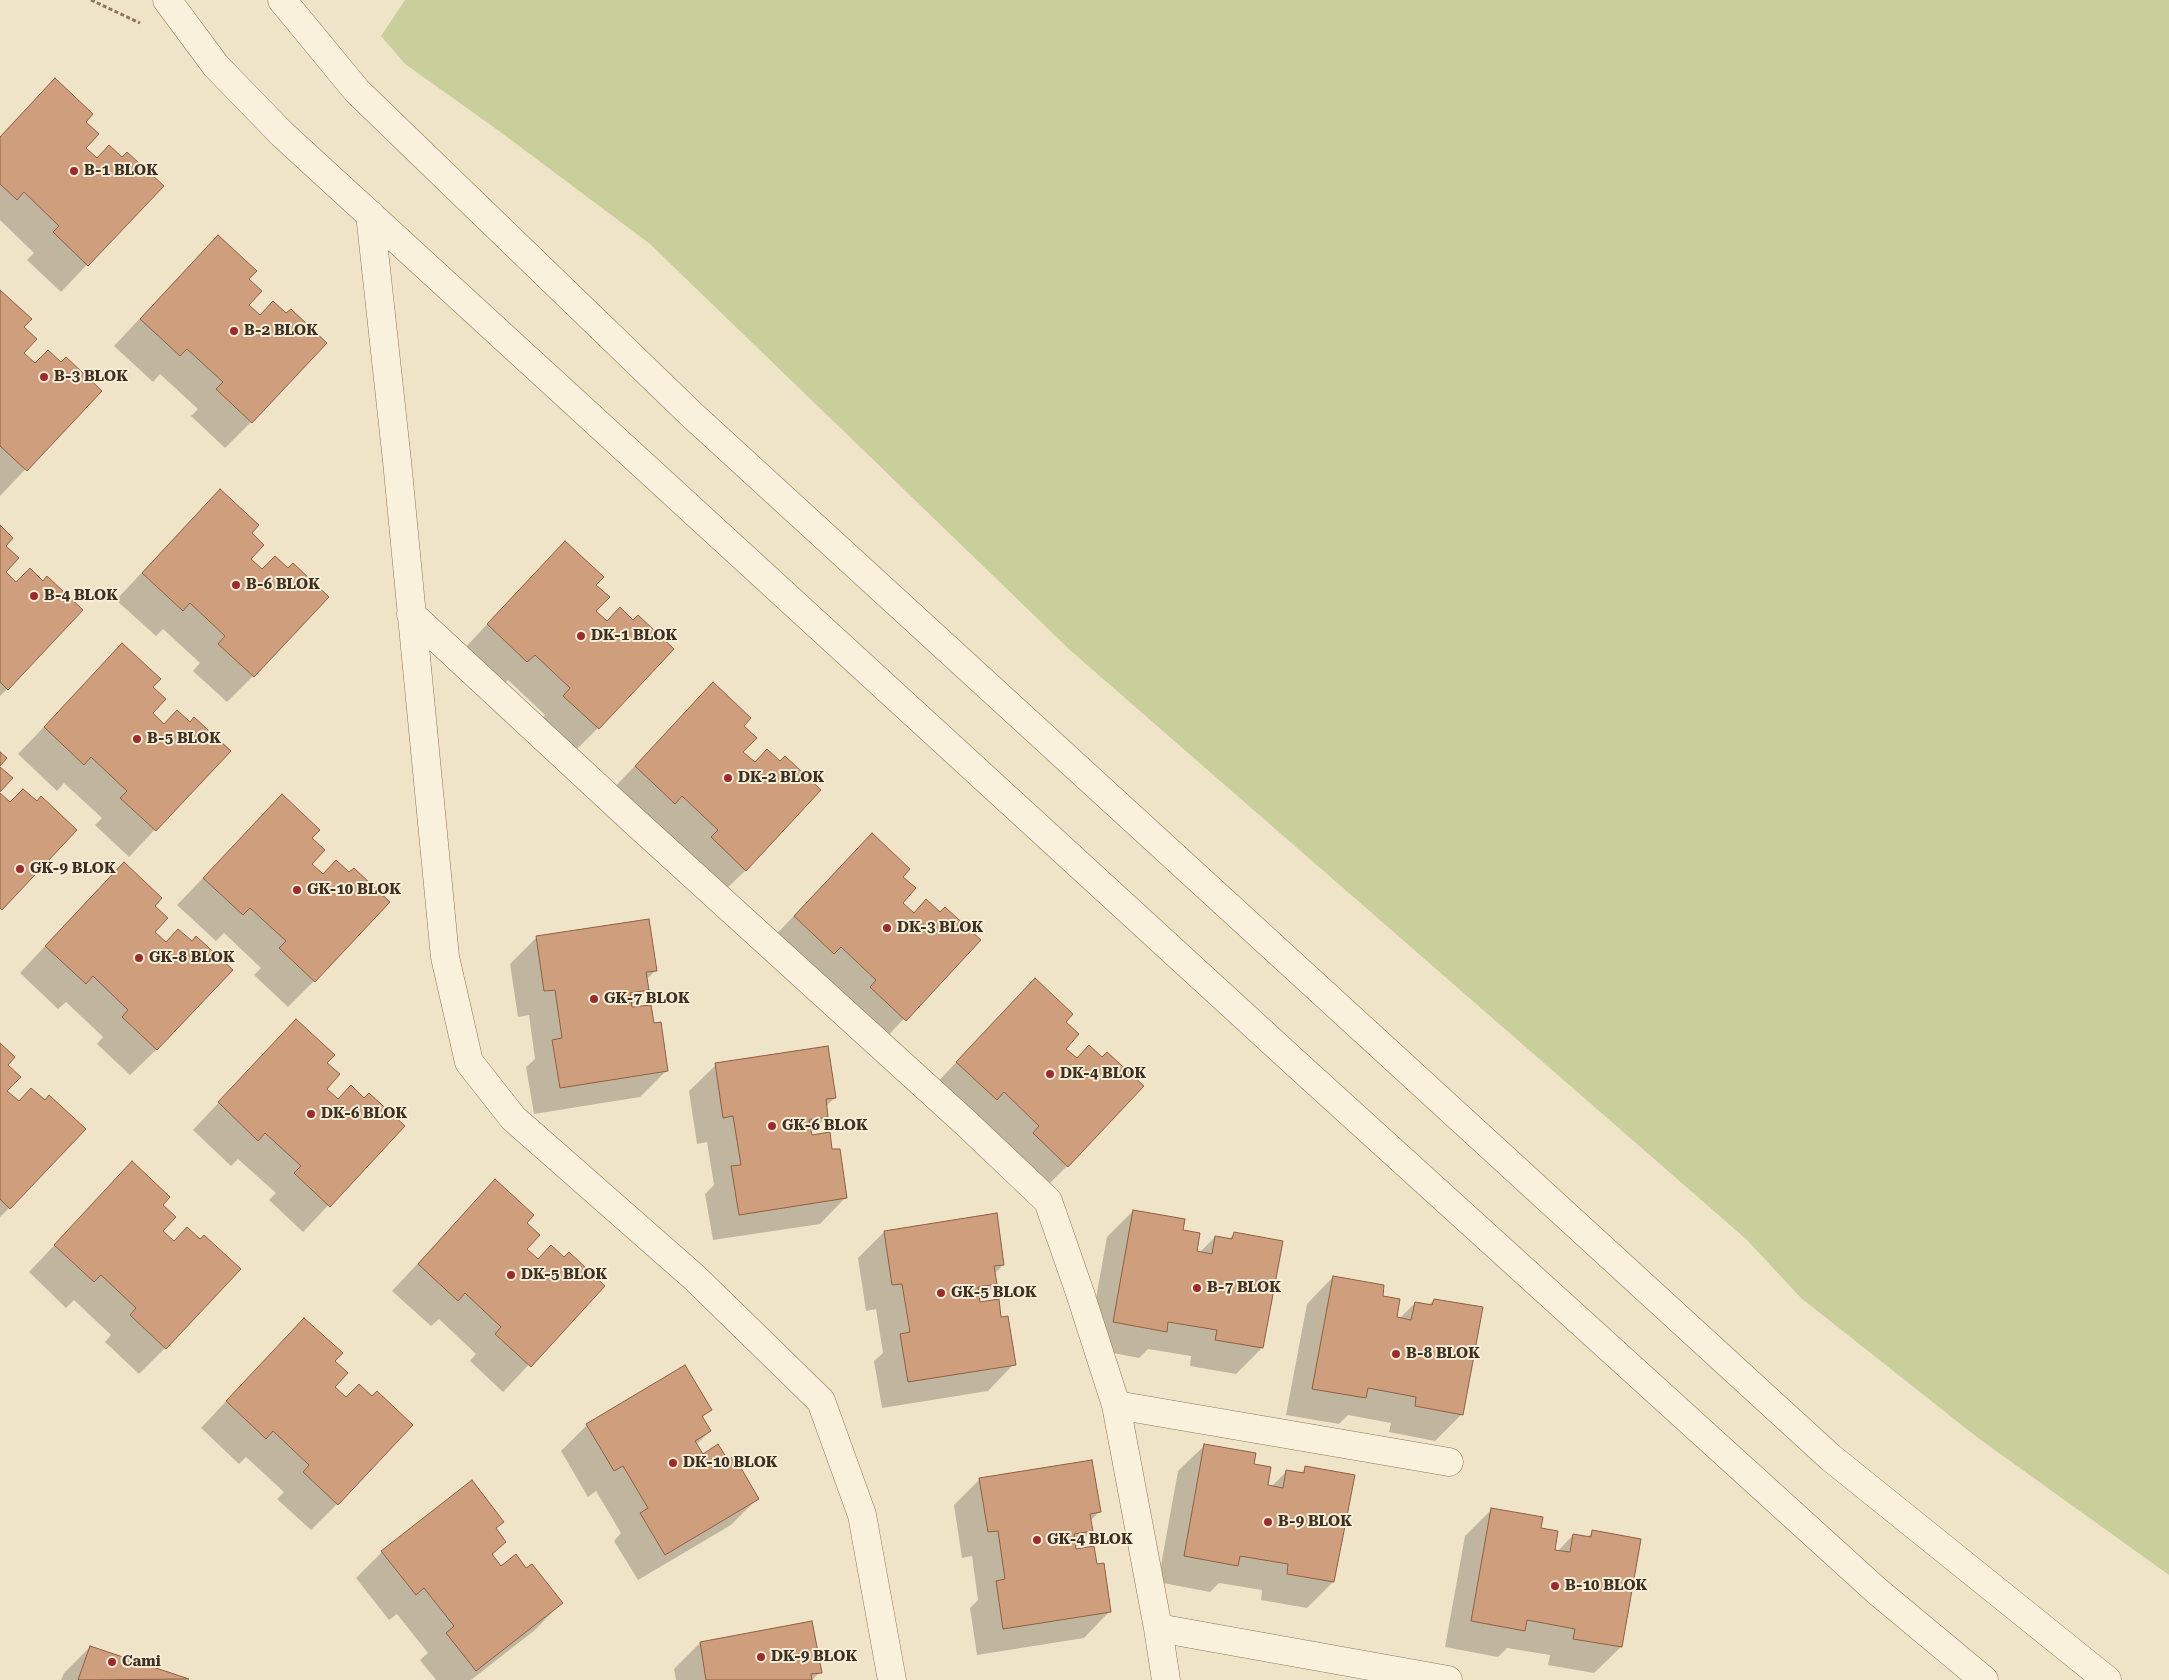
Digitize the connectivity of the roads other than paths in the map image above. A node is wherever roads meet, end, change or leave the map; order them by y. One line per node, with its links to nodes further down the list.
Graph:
1 (166, 0): 3 (street)
2 (282, 0): 13 (street)
3 (370, 214): 4 (street); 12 (street)
4 (411, 614): 5 (street); 9 (street)
5 (1116, 1405): 6 (street); 7 (street)
6 (1450, 1462)
7 (1158, 1628): 8 (street); 10 (street)
8 (1419, 1677): 11 (street)
9 (892, 1680)
10 (1166, 1680)
11 (1448, 1680)
12 (1984, 1680)
13 (2107, 1680)

